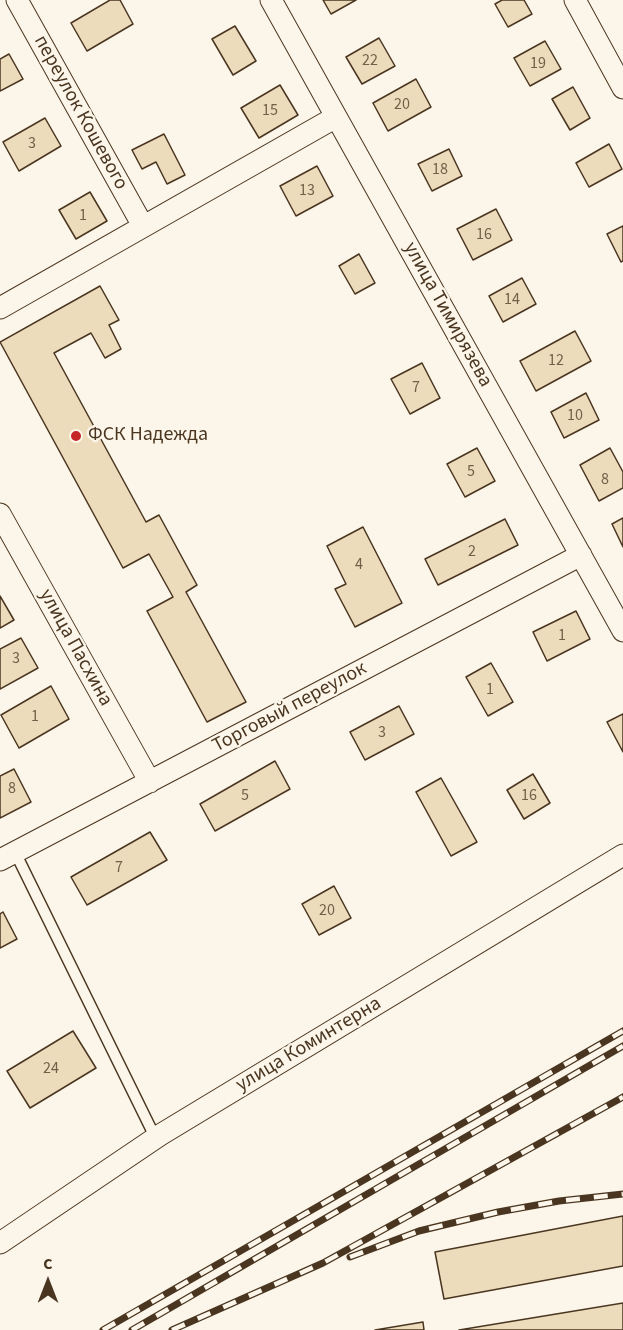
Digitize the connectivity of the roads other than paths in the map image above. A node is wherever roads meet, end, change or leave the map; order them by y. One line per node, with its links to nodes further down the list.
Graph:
1 (16, 0): 6 (street, переулок Кошевого)
2 (271, 0): 5 (street, улица Тимирязева)
3 (575, 0): 4 (street)
4 (623, 88)
5 (336, 117): 6 (street); 9 (street, улица Тимирязева)
6 (143, 226): 7 (street)
7 (0, 308)
8 (0, 514): 11 (street, улица Пасхина)
9 (580, 555): 10 (street, улица Тимирязева); 11 (street, Торговый переулок)
10 (623, 631)
11 (150, 782): 13 (street, Торговый переулок)
12 (623, 855): 14 (street, улица Коминтерна)
13 (8, 856): 14 (lane)
14 (156, 1139): 15 (street, улица Коминтерна)
15 (0, 1244)

